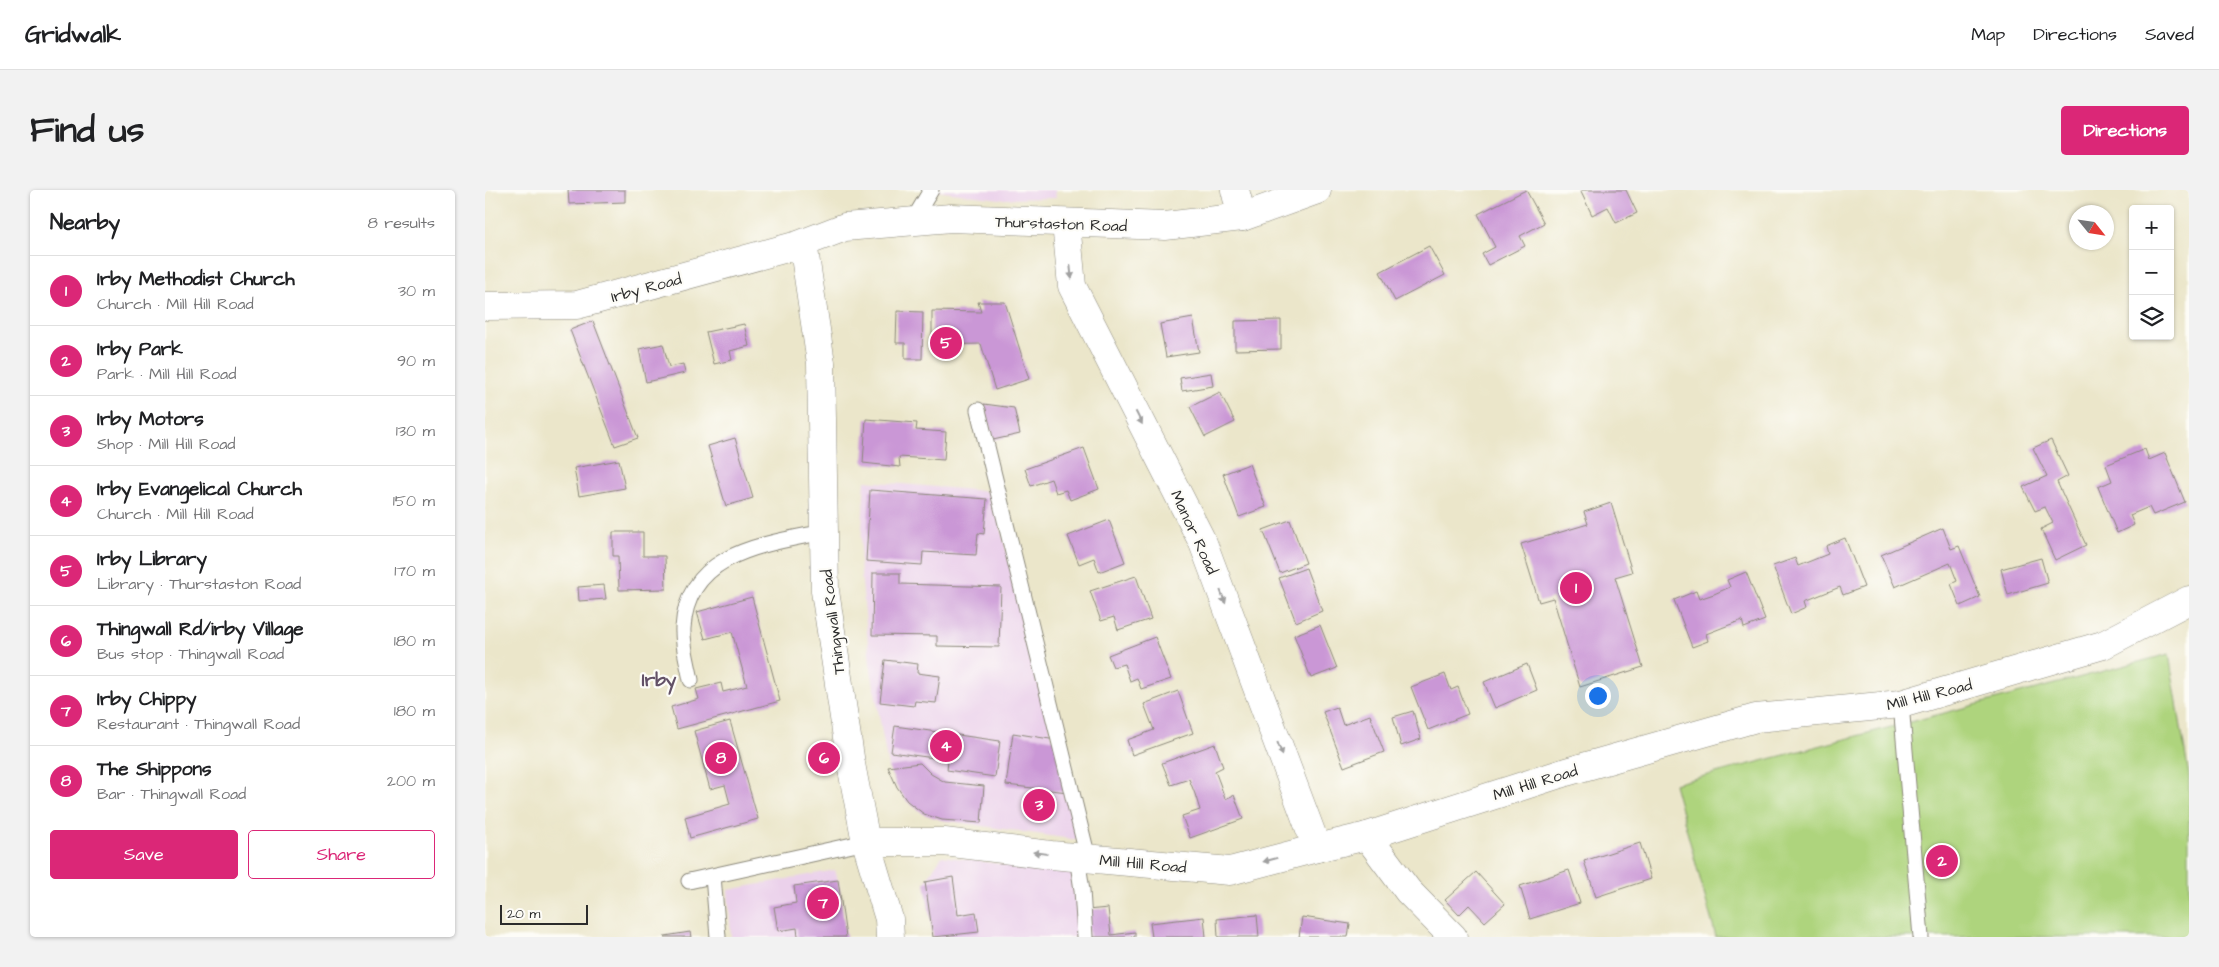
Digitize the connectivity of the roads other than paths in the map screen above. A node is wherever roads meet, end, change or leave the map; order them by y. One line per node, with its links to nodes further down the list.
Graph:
1 (931, 190): 5 (lane)
2 (1235, 190): 4 (street)
3 (1317, 190): 4 (street, Thurstaston Road)
4 (1242, 217): 6 (street, Thurstaston Road)
5 (911, 222): 6 (street, Thurstaston Road); 7 (street, Thurstaston Road)
6 (1066, 223): 16 (street, Manor Road, one-way to 16)
7 (803, 243): 8 (street, Irby Road); 10 (street, Thingwall Road)
8 (485, 306)
9 (978, 410): 17 (lane)
10 (824, 532): 12 (lane); 15 (street, Thingwall Road)
11 (2189, 600): 13 (street, Mill Hill Road)
12 (691, 680)
13 (1901, 704): 14 (street, Mill Hill Road); 24 (lane)
14 (1367, 836): 16 (street, Mill Hill Road); 23 (street)
15 (866, 842): 17 (street, Mill Hill Road, one-way to 15); 18 (lane); 21 (street, Thingwall Road)
16 (1317, 848): 17 (street, Mill Hill Road, one-way to 17)
17 (1083, 857): 22 (lane)
18 (713, 876): 19 (lane); 20 (lane)
19 (689, 881)
20 (718, 937)
21 (890, 937)
22 (1085, 937)
23 (1453, 937)
24 (1921, 937)

